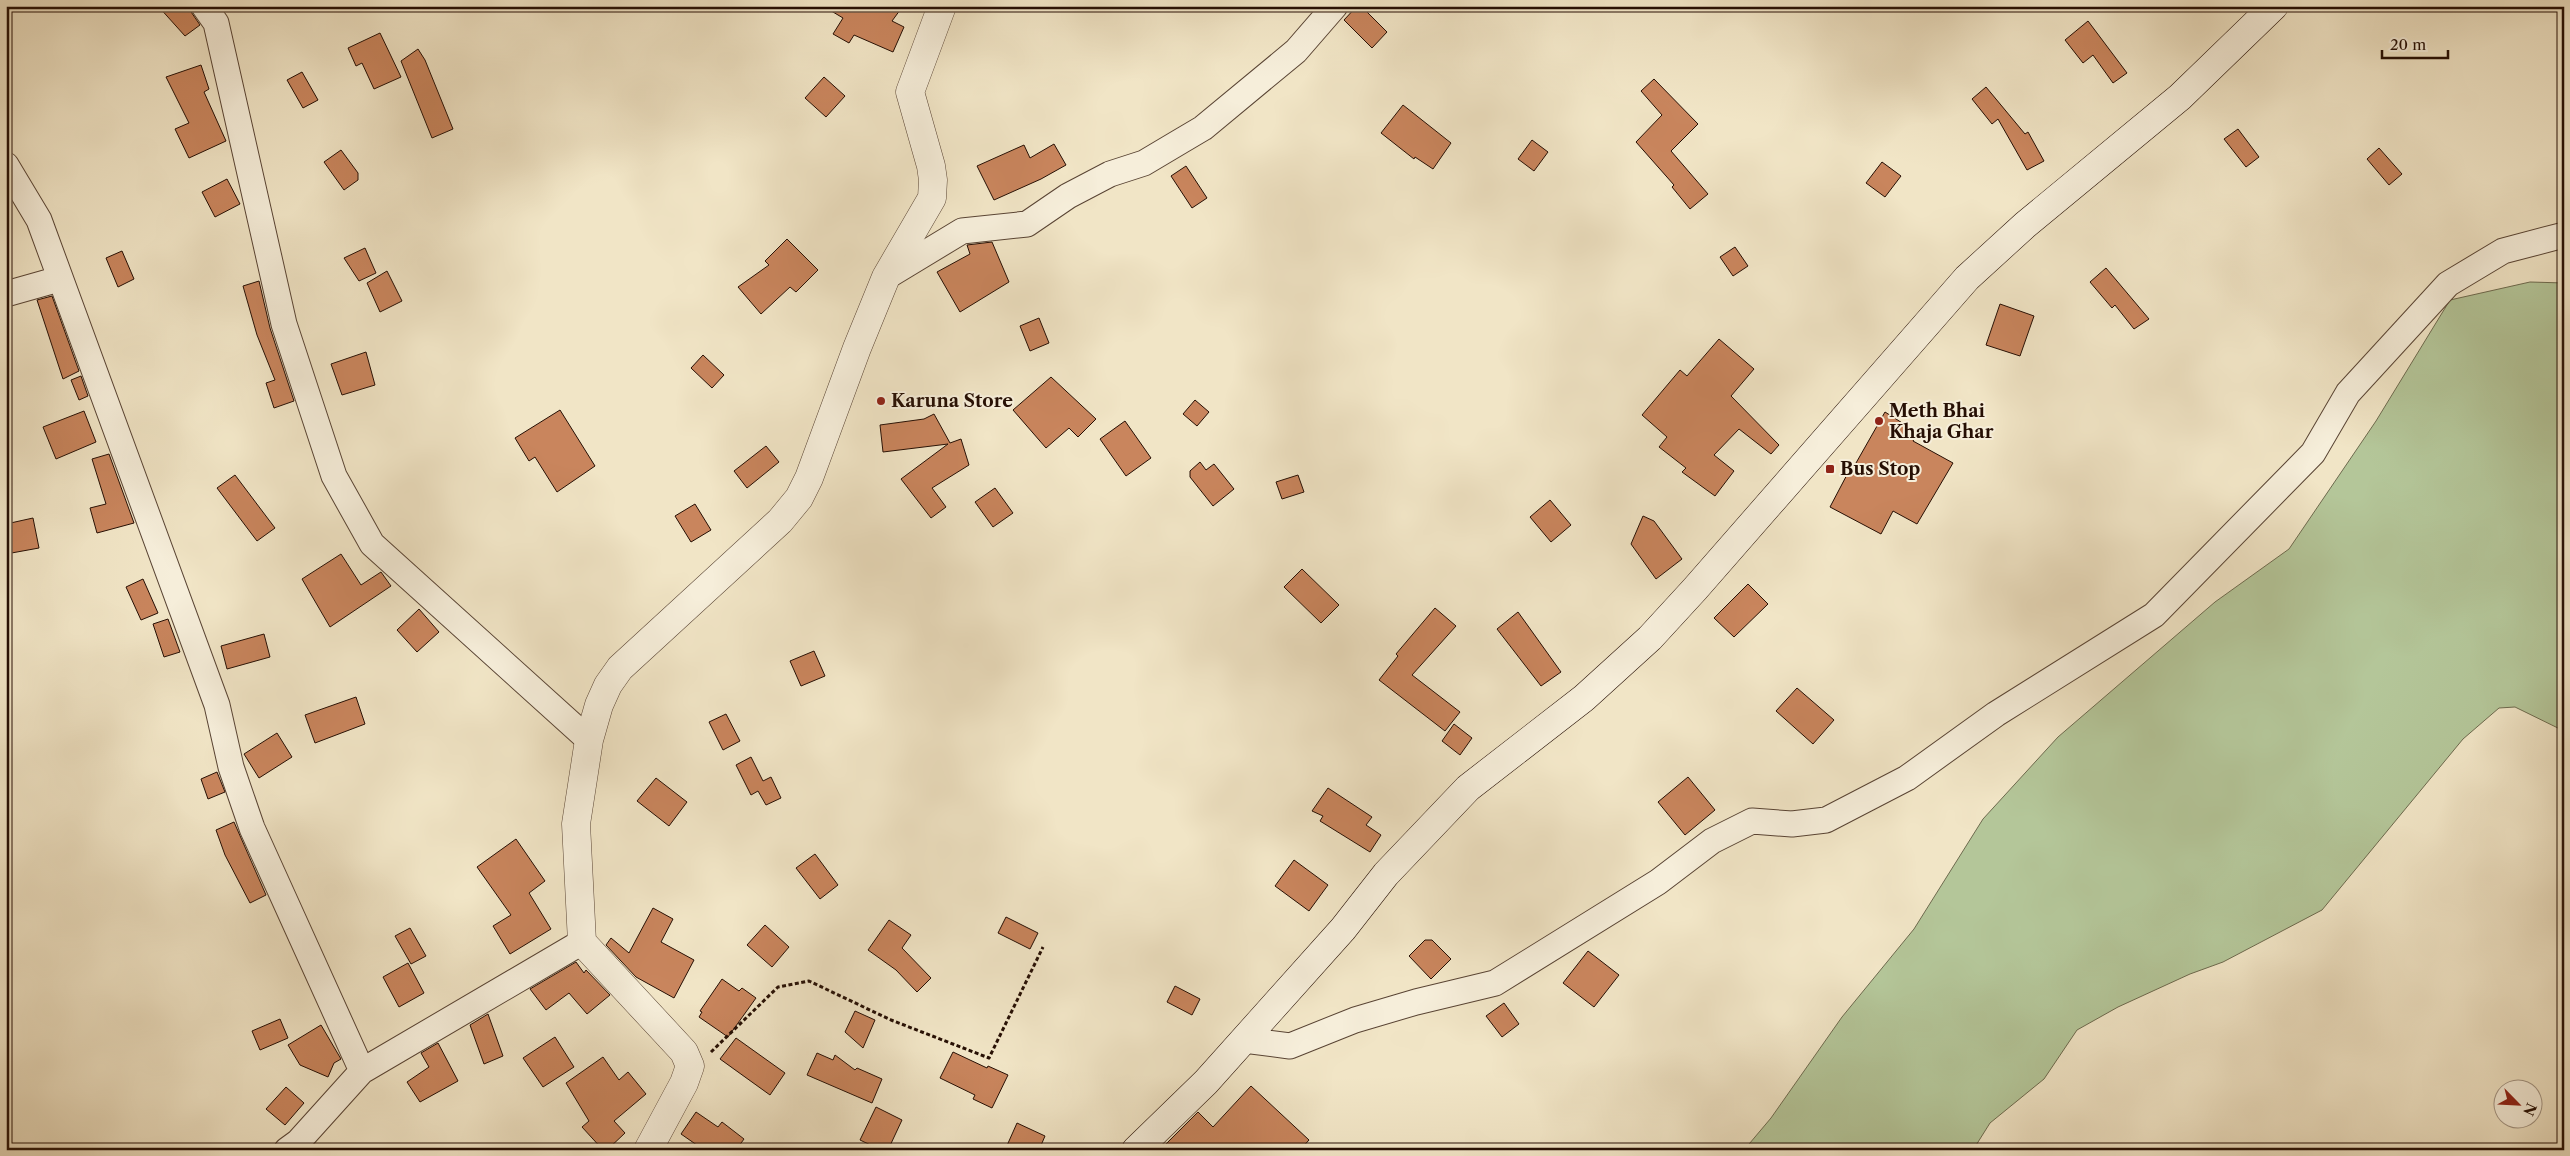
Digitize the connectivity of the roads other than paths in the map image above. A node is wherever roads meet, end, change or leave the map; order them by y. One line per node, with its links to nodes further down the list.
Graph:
1 (204, 6): 10 (street)
2 (942, 6): 7 (main road)
3 (1334, 6): 7 (street)
4 (2274, 6): 12 (main road)
5 (6, 165): 8 (street)
6 (2564, 235): 12 (street)
7 (886, 277): 10 (main road)
8 (58, 278): 9 (street); 13 (street)
9 (6, 294)
10 (589, 740): 11 (main road)
11 (582, 942): 13 (street); 15 (main road)
12 (1244, 1040): 16 (main road)
13 (362, 1071): 14 (street)
14 (287, 1150)
15 (648, 1150)
16 (1136, 1150)

